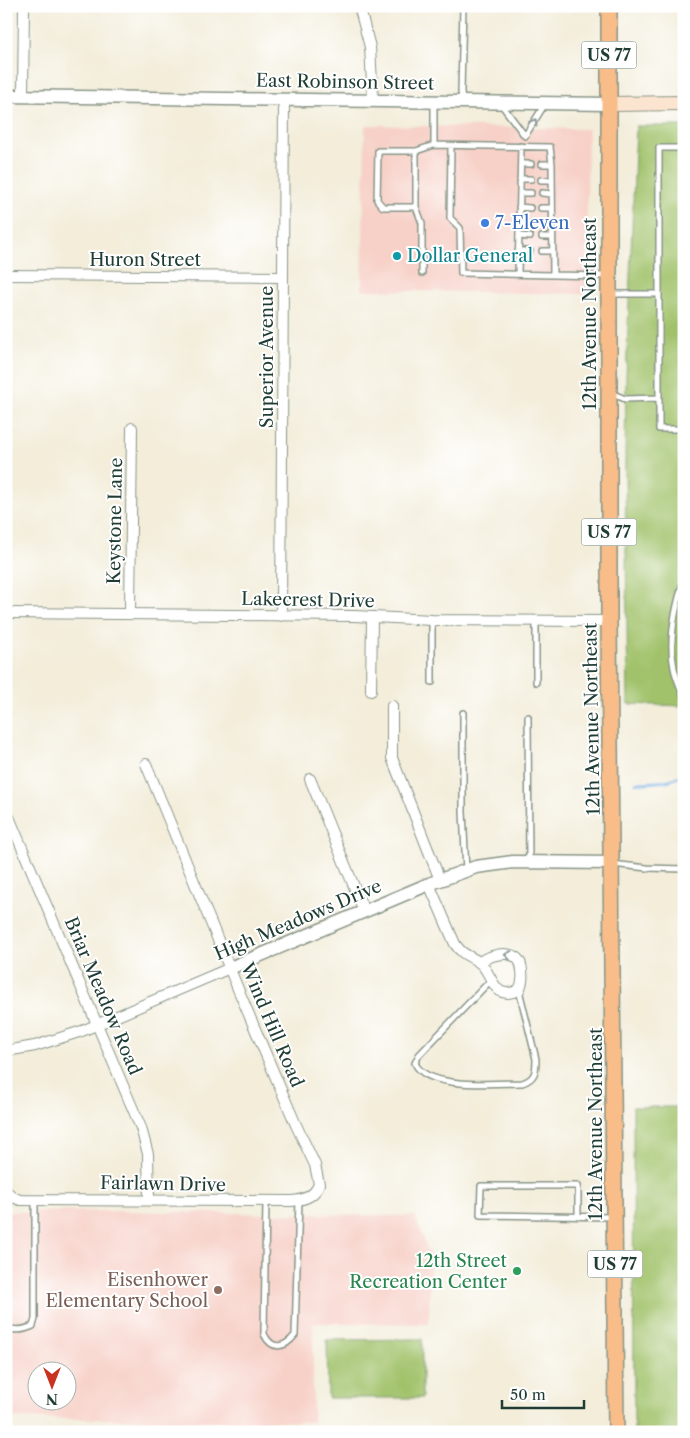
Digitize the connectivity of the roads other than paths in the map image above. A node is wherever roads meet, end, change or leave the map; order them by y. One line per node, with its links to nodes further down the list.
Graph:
1 (24, 6): 6 (street)
2 (359, 6): 8 (street)
3 (463, 6): 11 (lane)
4 (609, 6): 14 (main road, 12th Avenue Northeast / US 77)
5 (6, 96): 6 (street, East Robinson Street)
6 (23, 96): 7 (street, East Robinson Street)
7 (284, 99): 8 (street, East Robinson Street); 55 (street, Superior Avenue)
8 (373, 101): 9 (street, East Robinson Street)
9 (434, 103): 11 (street, East Robinson Street); 16 (lane)
10 (684, 103): 14 (main road, East Robinson Street)
11 (462, 104): 12 (street, East Robinson Street)
12 (501, 104): 13 (street, East Robinson Street); 15 (lane)
13 (545, 104): 14 (street, East Robinson Street); 15 (lane, one-way to 13)
14 (609, 104): 54 (main road, 12th Avenue Northeast / US 77)
15 (526, 136): 18 (lane)
16 (434, 145): 17 (lane); 20 (lane)
17 (451, 146): 18 (lane); 51 (lane)
18 (523, 146): 21 (lane); 24 (lane)
19 (684, 148): 57 (lane)
20 (416, 151): 33 (lane); 33 (lane)
21 (521, 164): 22 (lane); 25 (lane)
22 (531, 164)
23 (542, 164): 24 (lane)
24 (552, 164): 28 (lane)
25 (520, 179): 26 (lane); 29 (lane)
26 (531, 179)
27 (541, 180): 28 (lane)
28 (552, 180): 32 (lane)
29 (520, 193): 30 (lane); 34 (lane)
30 (531, 193)
31 (542, 193): 32 (lane)
32 (552, 194): 37 (lane)
33 (416, 207): 50 (lane)
34 (520, 207): 35 (lane); 38 (lane)
35 (530, 208)
36 (541, 208): 37 (lane)
37 (552, 208): 41 (lane)
38 (519, 224): 39 (lane); 42 (lane)
39 (530, 224)
40 (541, 224): 41 (lane)
41 (552, 224): 45 (lane)
42 (518, 236): 43 (lane); 46 (lane)
43 (530, 237)
44 (542, 237): 45 (lane)
45 (552, 237): 49 (lane)
46 (518, 251): 47 (lane); 51 (lane)
47 (530, 251)
48 (542, 251): 49 (lane)
49 (553, 251): 53 (lane)
50 (422, 273)
51 (518, 274): 53 (lane)
52 (6, 275): 55 (street, Huron Street)
53 (553, 275): 54 (lane)
54 (609, 276): 56 (main road, 12th Avenue Northeast / US 77)
55 (283, 277): 65 (street, Superior Avenue)
56 (609, 294): 57 (lane); 58 (main road, 12th Avenue Northeast / US 77)
57 (659, 294): 59 (lane)
58 (609, 392): 59 (lane); 69 (main road, 12th Avenue Northeast / US 77)
59 (659, 398): 61 (lane)
60 (132, 428): 64 (street, Keystone Lane)
61 (684, 429)
62 (684, 580): 73 (lane)
63 (6, 613): 64 (street, Lakecrest Drive)
64 (130, 614): 65 (street, Lakecrest Drive)
65 (281, 616): 66 (street, Lakecrest Drive)
66 (372, 617): 67 (street, Lakecrest Drive); 72 (street)
67 (432, 620): 68 (street, Lakecrest Drive); 70 (lane)
68 (536, 620): 69 (street, Lakecrest Drive); 71 (lane)
69 (609, 621): 81 (main road, 12th Avenue Northeast / US 77)
70 (432, 682)
71 (536, 682)
72 (371, 691)
73 (684, 698)
74 (392, 706): 84 (street)
75 (463, 712): 83 (lane)
76 (528, 717): 80 (lane)
77 (146, 764): 87 (street, Wind Hill Road)
78 (310, 779): 85 (street)
79 (6, 810): 90 (street, Briar Meadow Road)
80 (529, 862): 81 (street, High Meadows Drive); 83 (street, High Meadows Drive)
81 (612, 864): 82 (lane); 99 (main road, 12th Avenue Northeast / US 77)
82 (684, 869)
83 (466, 870): 84 (street, High Meadows Drive)
84 (435, 882): 85 (street, High Meadows Drive); 86 (street)
85 (364, 911): 87 (street, High Meadows Drive)
86 (479, 962): 88 (street); 89 (street, one-way to 86)
87 (230, 968): 90 (street, High Meadows Drive); 95 (street, Wind Hill Road)
88 (491, 980): 89 (street); 89 (lane)
89 (519, 990)
90 (96, 1024): 91 (street, High Meadows Drive); 94 (street, Briar Meadow Road)
91 (6, 1051)
92 (10, 1194): 93 (street, Fairlawn Drive); 97 (lane)
93 (35, 1200): 94 (street, Fairlawn Drive); 100 (lane)
94 (149, 1200): 96 (street, Fairlawn Drive)
95 (299, 1200): 96 (street, Fairlawn Drive); 96 (lane)
96 (266, 1201)
97 (6, 1209)
98 (578, 1216): 98 (lane); 99 (lane)
99 (615, 1216): 101 (main road, 12th Avenue Northeast / US 77)
100 (6, 1327)
101 (616, 1432)

